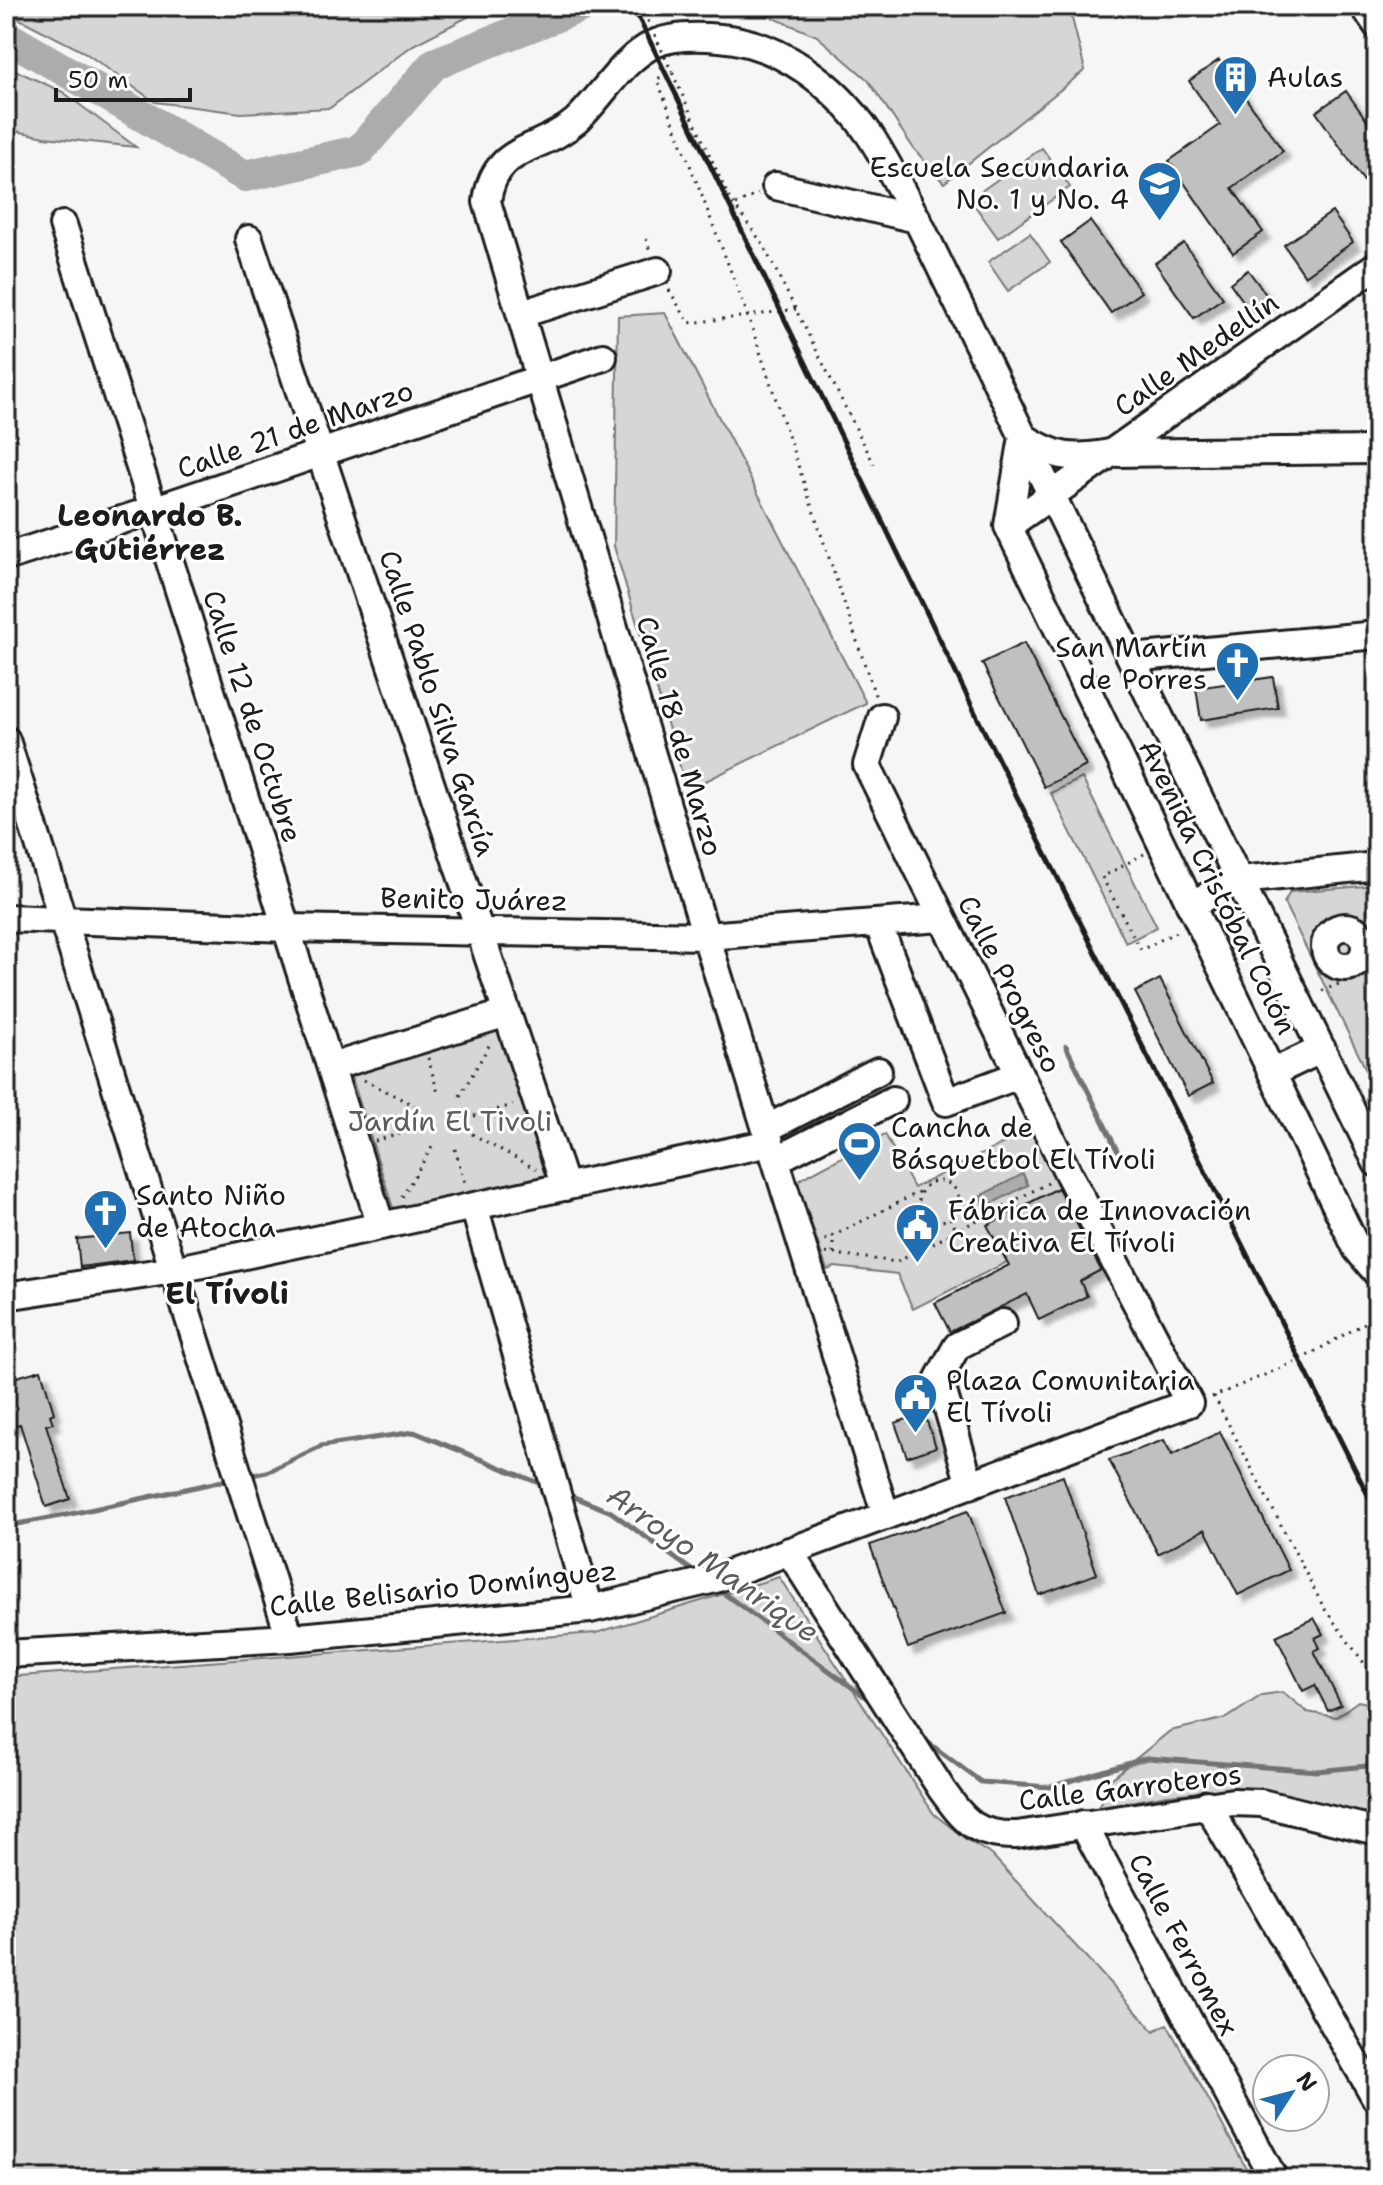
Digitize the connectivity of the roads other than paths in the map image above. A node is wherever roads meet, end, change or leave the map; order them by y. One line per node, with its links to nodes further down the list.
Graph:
1 (1364, 6): 2 (street)
2 (1377, 25)
3 (655, 44): 5 (street, Avenida Cristóbal Colón); 10 (street, Calle 18 de Marzo)
4 (776, 186): 5 (street)
5 (917, 219): 13 (street, Avenida Cristóbal Colón)
6 (63, 225): 18 (street, Calle 12 de Octubre)
7 (249, 239): 16 (street, Calle Pablo Silva García)
8 (1377, 265): 15 (street, Calle Medellín)
9 (658, 271): 10 (street)
10 (521, 314): 12 (street, Calle 18 de Marzo)
11 (603, 357): 12 (street, Calle 21 de Marzo)
12 (541, 379): 16 (street, Calle 21 de Marzo); 34 (street, Calle 18 de Marzo)
13 (1023, 437): 15 (street); 17 (street, Avenida Cristóbal Colón); 19 (street)
14 (1377, 450): 15 (street)
15 (1110, 453): 17 (street, Calle Medellín)
16 (321, 454): 18 (street, Calle 21 de Marzo); 33 (street, Calle Pablo Silva García)
17 (1051, 494): 19 (street); 22 (street, Avenida Cristóbal Colón)
18 (153, 510): 20 (street, Calle 21 de Marzo); 32 (street, Calle 12 de Octubre)
19 (1008, 526): 27 (street, Avenida Cristóbal Colón)
20 (6, 557)
21 (1377, 635): 22 (street)
22 (1131, 658): 26 (street, Avenida Cristóbal Colón)
23 (882, 717): 29 (street, Calle Progreso)
24 (6, 740): 30 (street)
25 (1377, 866): 26 (street)
26 (1240, 880): 27 (street); 36 (street, Avenida Cristóbal Colón)
27 (1194, 913): 38 (street, Avenida Cristóbal Colón)
28 (6, 918): 30 (street, Benito Juárez)
29 (941, 918): 31 (street, Benito Juárez); 39 (street, Calle Progreso)
30 (63, 919): 32 (street, Benito Juárez); 46 (street)
31 (878, 923): 34 (street, Benito Juárez); 39 (street)
32 (287, 928): 33 (street, Benito Juárez); 37 (street, Calle 12 de Octubre)
33 (480, 931): 34 (street, Benito Juárez); 35 (street, Calle Pablo Silva García)
34 (706, 936): 40 (street, Calle 18 de Marzo)
35 (507, 1013): 37 (street); 42 (street, Calle Pablo Silva García)
36 (1322, 1049): 38 (street); 41 (street, Avenida Cristóbal Colón)
37 (331, 1067): 44 (street, Calle 12 de Octubre)
38 (1272, 1073): 45 (street, Avenida Cristóbal Colón)
39 (1019, 1075): 50 (street, Calle Progreso)
40 (770, 1144): 40 (street); 42 (street); 52 (street, Calle 18 de Marzo)
41 (1377, 1163)
42 (556, 1181): 43 (street)
43 (471, 1200): 44 (street); 54 (street)
44 (381, 1226): 46 (street)
45 (1367, 1244): 47 (street, Avenida Cristóbal Colón)
46 (174, 1270): 48 (street); 55 (street)
47 (1377, 1273)
48 (6, 1296)
49 (1003, 1323): 51 (street)
50 (1201, 1400): 51 (street, Calle Belisario Domínguez)
51 (970, 1485): 52 (street, Calle Belisario Domínguez)
52 (886, 1516): 53 (street, Calle Belisario Domínguez)
53 (789, 1551): 54 (street, Calle Belisario Domínguez); 58 (street, Calle Garroteros)
54 (590, 1609): 55 (street, Calle Belisario Domínguez)
55 (290, 1638): 56 (street, Calle Belisario Domínguez)
56 (6, 1654)
57 (1207, 1804): 58 (street, Calle Garroteros); 59 (street, Calle Garroteros); 60 (street)
58 (1083, 1824): 61 (street, Calle Ferromex)
59 (1377, 1831)
60 (1377, 2100)
61 (1274, 2179)

